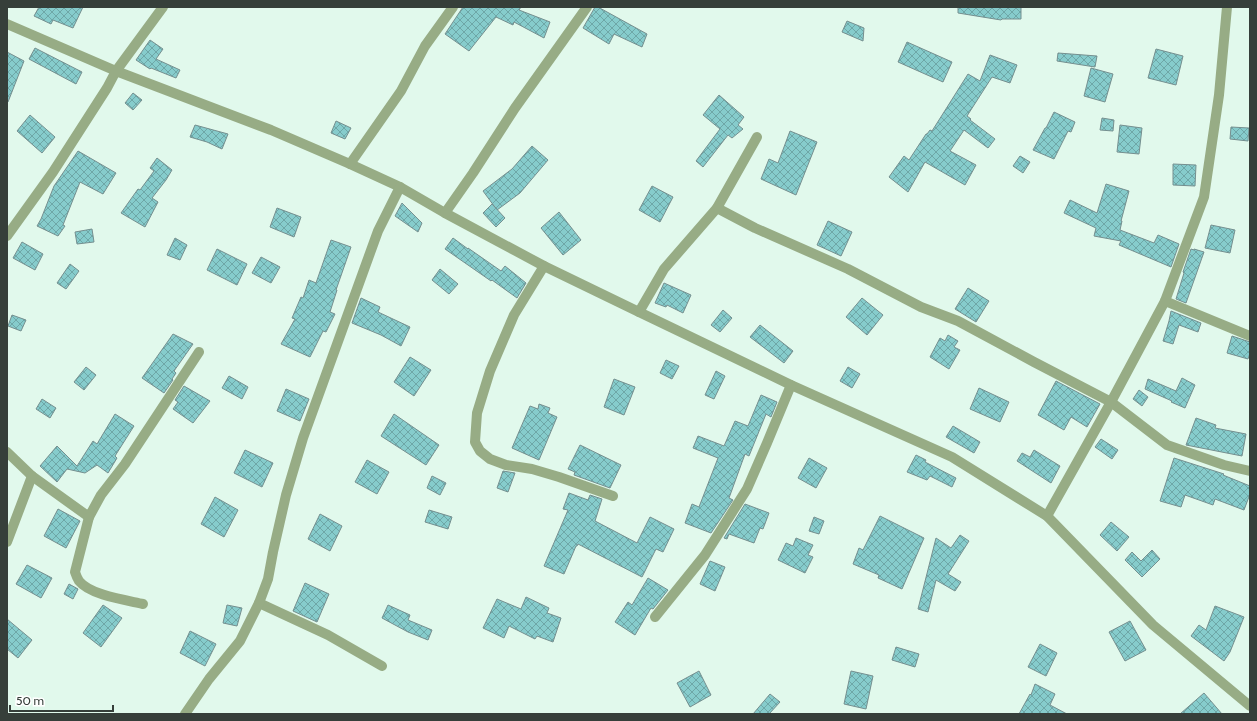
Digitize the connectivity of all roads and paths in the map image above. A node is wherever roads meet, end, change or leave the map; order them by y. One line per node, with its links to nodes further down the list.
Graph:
1 (163, 7): 6 (street)
2 (452, 7): 8 (street)
3 (587, 7): 11 (street)
4 (1227, 7): 14 (street)
5 (7, 24): 6 (street)
6 (116, 71): 8 (street); 12 (street)
7 (757, 137): 10 (street)
8 (350, 164): 9 (street)
9 (400, 188): 11 (street); 27 (street)
10 (717, 208): 15 (street); 19 (street)
11 (445, 213): 13 (street)
12 (7, 236)
13 (544, 266): 15 (street); 23 (street)
14 (1165, 301): 16 (street); 19 (street)
15 (640, 312): 18 (street)
16 (1250, 336)
17 (199, 352): 25 (street)
18 (791, 384): 24 (street); 29 (street)
19 (1111, 402): 21 (street); 24 (street)
20 (7, 452): 22 (street)
21 (1250, 471)
22 (32, 476): 25 (street); 26 (street)
23 (613, 496)
24 (1047, 516): 31 (street)
25 (89, 517): 28 (street)
26 (7, 542)
27 (259, 603): 30 (street); 32 (street)
28 (143, 604)
29 (655, 618)
30 (382, 666)
31 (1250, 706)
32 (186, 714)

